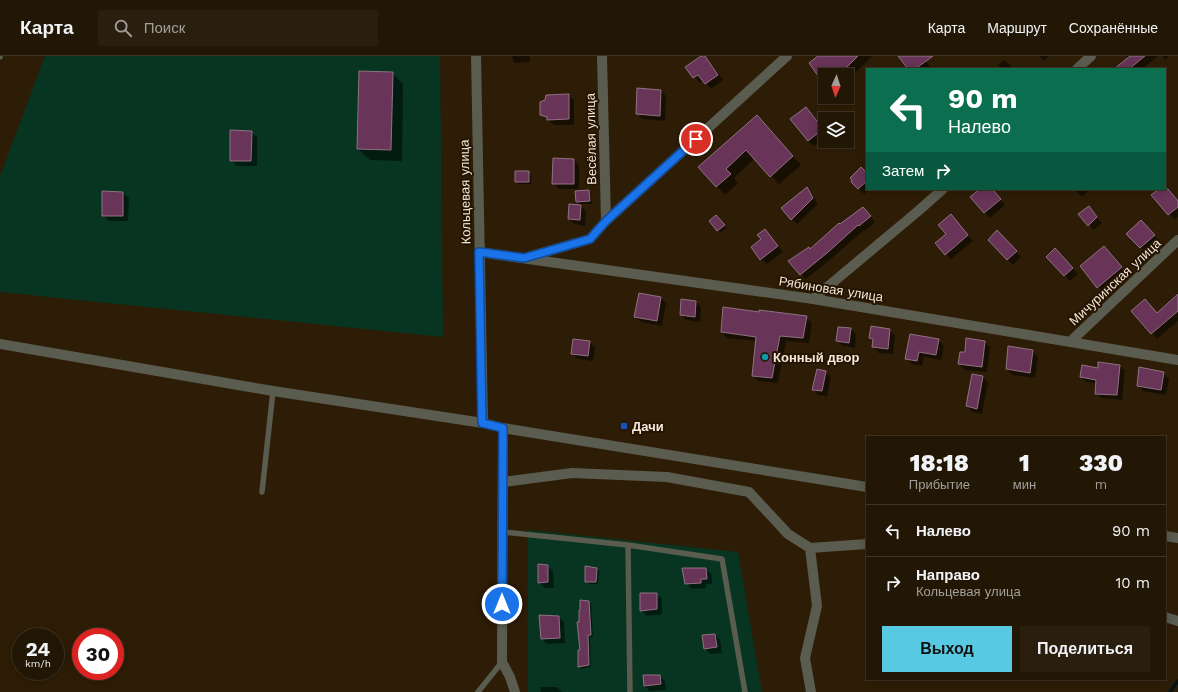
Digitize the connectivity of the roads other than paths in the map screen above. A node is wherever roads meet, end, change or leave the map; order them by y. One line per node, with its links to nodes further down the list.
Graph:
1 (476, 56): 9 (street, Кольцевая улица)
2 (602, 56): 7 (street, Весёлая улица)
3 (787, 56): 7 (street)
4 (1091, 56): 5 (street)
5 (1078, 68)
6 (942, 190): 11 (street)
7 (606, 221): 10 (street)
8 (1178, 240): 12 (street, Мичуринская улица)
9 (479, 252): 10 (street, Рябиновая улица); 16 (street, Кольцевая улица)
10 (524, 258): 11 (street, Рябиновая улица)
11 (813, 299): 12 (street, Рябиновая улица)
12 (1070, 342): 14 (street, Рябиновая улица)
13 (0, 344): 15 (street)
14 (1178, 360)
15 (272, 391): 16 (street); 20 (lane)
16 (482, 423): 17 (street)
17 (503, 428): 18 (street); 19 (street)
18 (503, 482): 21 (street); 26 (street)
19 (866, 488)
20 (262, 492)
21 (503, 532): 25 (lane); 29 (street)
22 (1166, 536): 23 (street)
23 (1178, 538)
24 (866, 544): 26 (street)
25 (628, 545): 32 (lane); 33 (lane)
26 (810, 548): 34 (street)
27 (1166, 617): 28 (street)
28 (1178, 621)
29 (502, 662): 30 (lane); 31 (street)
30 (478, 692)
31 (515, 692)
32 (630, 692)
33 (746, 692)
34 (812, 692)

